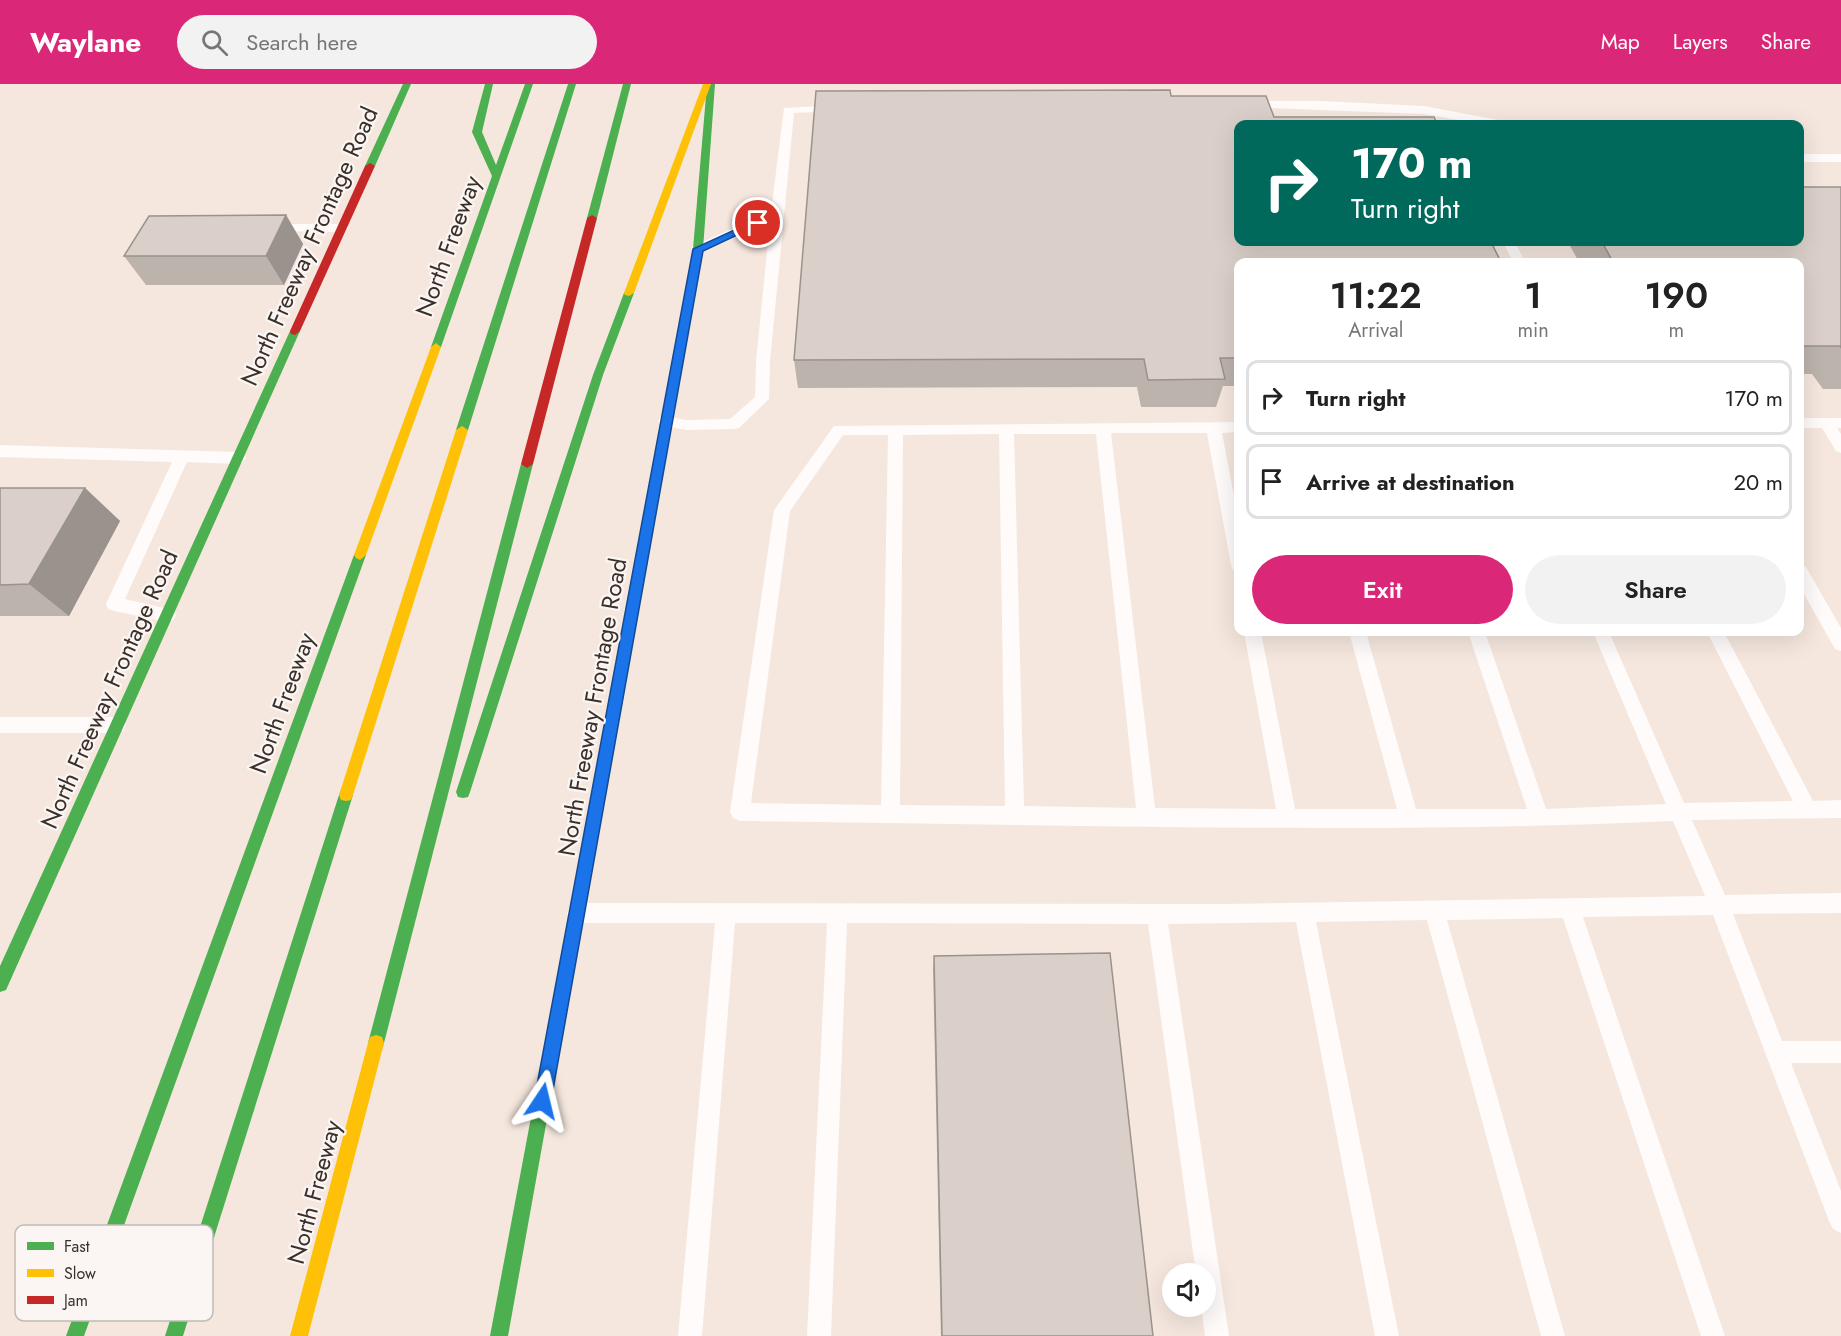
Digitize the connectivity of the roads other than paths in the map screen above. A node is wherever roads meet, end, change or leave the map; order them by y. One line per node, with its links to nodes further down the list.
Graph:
1 (407, 84): 15 (main road, North Freeway Frontage Road)
2 (489, 84): 12 (main road)
3 (529, 84): 12 (main road, North Freeway)
4 (572, 84): 66 (main road)
5 (627, 84): 63 (main road, North Freeway)
6 (709, 84): 16 (main road, North Freeway Frontage Road); 40 (main road)
7 (1238, 106): 9 (lane)
8 (847, 109): 13 (lane)
9 (1451, 120)
10 (1804, 158): 11 (lane)
11 (1841, 158)
12 (496, 176): 65 (main road, North Freeway)
13 (778, 214): 16 (lane); 17 (lane)
14 (253, 228): 15 (lane)
15 (342, 228): 28 (main road, North Freeway Frontage Road)
16 (698, 249): 17 (main road, North Freeway Frontage Road)
17 (666, 421): 56 (main road, North Freeway Frontage Road)
18 (1804, 423): 19 (lane)
19 (1834, 423): 25 (lane)
20 (1213, 427): 21 (lane); 22 (lane); 29 (lane)
21 (1234, 427)
22 (1103, 428): 23 (lane); 46 (lane)
23 (1006, 429): 24 (lane); 45 (lane)
24 (896, 430): 44 (lane); 44 (lane)
25 (1841, 447)
26 (0, 451): 27 (lane)
27 (182, 457): 28 (lane); 31 (lane)
28 (238, 458): 31 (main road, North Freeway Frontage Road)
29 (1234, 538)
30 (1804, 579): 37 (lane)
31 (167, 615): 39 (main road, North Freeway Frontage Road)
32 (1252, 636): 48 (lane)
33 (1358, 636): 47 (lane)
34 (1477, 636): 49 (lane)
35 (1603, 636): 43 (lane)
36 (1718, 636): 42 (lane)
37 (1841, 644)
38 (0, 725): 39 (lane)
39 (117, 725): 60 (main road, North Freeway Frontage Road)
40 (459, 805)
41 (1841, 808): 42 (lane)
42 (1807, 809): 43 (lane)
43 (1679, 812): 49 (lane); 51 (lane)
44 (890, 815): 45 (lane)
45 (1015, 816): 46 (lane)
46 (1146, 816): 48 (lane)
47 (1409, 817): 48 (lane); 49 (lane)
48 (1287, 818)
49 (1540, 818)
50 (1841, 903): 51 (lane)
51 (1719, 905): 53 (lane); 61 (lane)
52 (426, 907): 63 (main road)
53 (1570, 908): 54 (lane); 78 (lane)
54 (1434, 910): 55 (lane); 77 (lane)
55 (1304, 912): 59 (lane); 76 (lane)
56 (577, 913): 57 (lane); 72 (main road, North Freeway Frontage Road)
57 (726, 914): 58 (lane); 73 (lane)
58 (837, 914): 59 (lane); 74 (lane)
59 (1157, 914): 75 (lane)
60 (0, 984)
61 (1775, 1052): 62 (lane); 64 (lane)
62 (1841, 1052)
63 (350, 1145): 71 (main road, North Freeway)
64 (1841, 1221)
65 (115, 1225)
66 (209, 1225)
67 (80, 1321): 69 (main road, North Freeway)
68 (179, 1321): 70 (main road)
69 (75, 1336)
70 (174, 1336)
71 (298, 1336)
72 (499, 1336)
73 (690, 1336)
74 (819, 1336)
75 (1217, 1336)
76 (1387, 1336)
77 (1553, 1336)
78 (1713, 1336)

